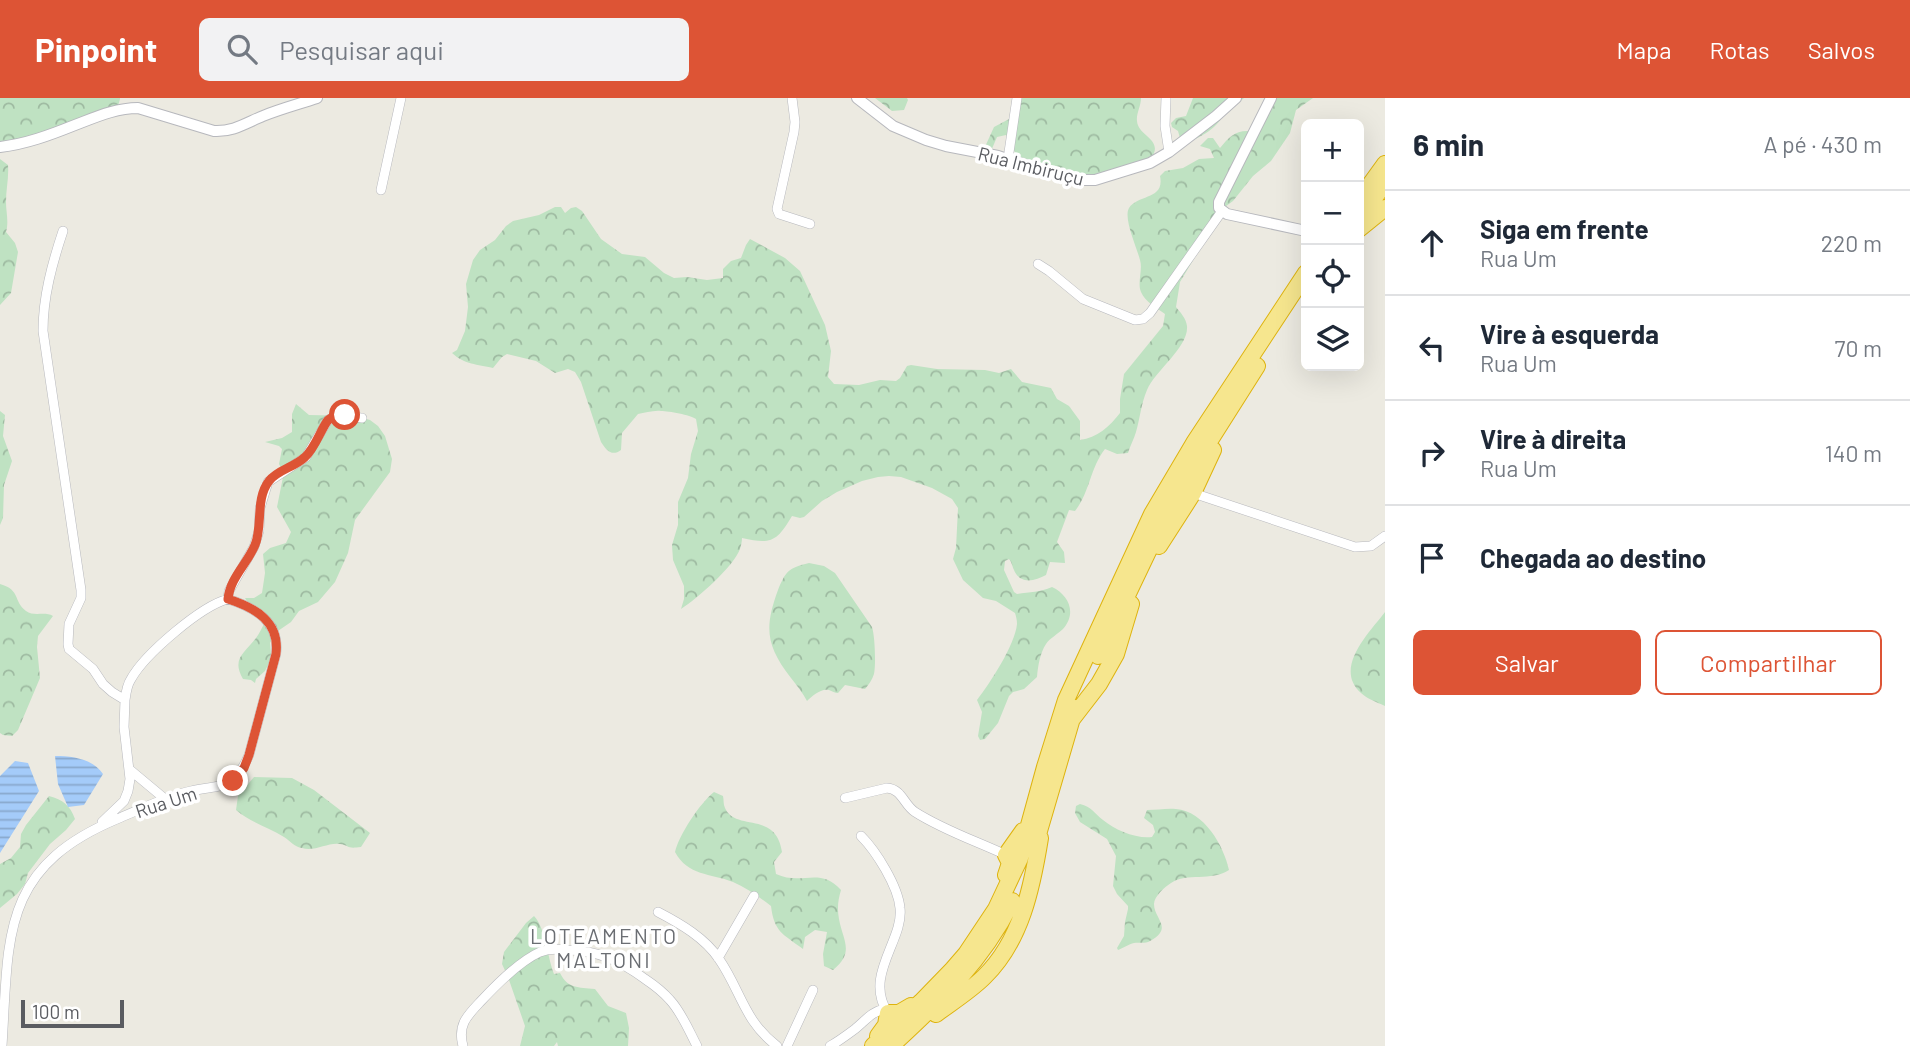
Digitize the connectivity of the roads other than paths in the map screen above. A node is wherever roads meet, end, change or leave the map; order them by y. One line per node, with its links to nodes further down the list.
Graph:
1 (317, 98): 9 (street)
2 (401, 98): 15 (street)
3 (792, 98): 20 (street)
4 (858, 98): 11 (street, Rua Imbiruçu)
5 (1017, 98): 11 (street)
6 (1166, 98): 10 (street)
7 (1236, 98): 10 (street, Rua Imbiruçu)
8 (1271, 98): 18 (street)
9 (0, 147)
10 (1169, 152): 11 (street, Rua Imbiruçu)
11 (1008, 159)
12 (1385, 163): 14 (highway); 16 (highway)
13 (1385, 183): 19 (highway)
14 (1364, 186)
15 (381, 190)
16 (1364, 194)
17 (1385, 208): 21 (highway)
18 (1222, 211): 22 (street); 24 (street)
19 (1364, 212)
20 (810, 224)
21 (1364, 225)
22 (1301, 230)
23 (63, 231): 35 (street)
24 (1038, 264)
25 (1301, 270): 28 (highway)
26 (1301, 280): 28 (highway)
27 (1301, 298): 30 (highway)
28 (1283, 307): 39 (highway)
29 (362, 418): 34 (street)
30 (1220, 425): 31 (highway); 33 (highway)
31 (1193, 493): 32 (street); 33 (highway)
32 (1385, 536)
33 (1141, 565): 50 (highway)
34 (228, 599): 35 (street); 38 (street, Rua Um)
35 (125, 699): 36 (street)
36 (129, 769): 38 (street); 40 (street)
37 (845, 798): 42 (street)
38 (165, 799): 40 (street, Rua Um)
39 (1035, 807): 42 (highway); 44 (highway)
40 (95, 828): 51 (street, Rua Um)
41 (861, 836): 49 (street)
42 (1006, 855): 44 (highway)
43 (754, 896): 46 (street)
44 (996, 909): 48 (highway)
45 (658, 912): 46 (street)
46 (718, 958): 54 (street)
47 (813, 990): 55 (street)
48 (921, 1002): 49 (highway); 57 (highway)
49 (886, 1011): 56 (street); 57 (highway)
50 (894, 1043)
51 (2, 1046)
52 (463, 1046): 53 (street)
53 (697, 1046)
54 (777, 1046)
55 (787, 1046)
56 (830, 1046)
57 (872, 1046)

